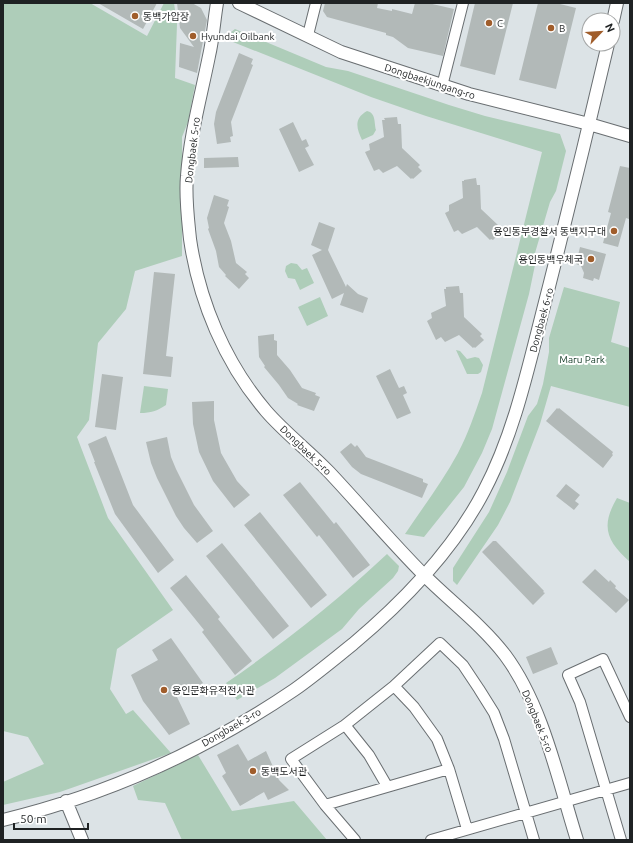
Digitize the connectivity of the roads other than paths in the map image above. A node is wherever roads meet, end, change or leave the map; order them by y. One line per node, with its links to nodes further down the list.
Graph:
1 (217, 3): 10 (street, Dongbaek 5-ro)
2 (239, 3): 5 (street, Dongbaekjungang-ro)
3 (316, 3): 5 (street)
4 (463, 3): 7 (street)
5 (308, 35): 7 (street, Dongbaekjungang-ro)
6 (606, 52): 8 (street, Dongbaek 6-ro)
7 (442, 86): 8 (street, Dongbaekjungang-ro)
8 (589, 124): 9 (street, Dongbaekjungang-ro); 10 (street, Dongbaek 6-ro)
9 (630, 136)
10 (424, 575): 18 (street, Dongbaek 3-ro); 19 (street, Dongbaek 5-ro)
11 (394, 686): 13 (street); 14 (street); 21 (street)
12 (630, 717): 17 (street)
13 (345, 724): 16 (street); 20 (street)
14 (449, 769): 16 (street); 23 (street)
15 (630, 783): 17 (street)
16 (387, 786): 20 (street)
17 (607, 790): 19 (street); 29 (street)
18 (66, 801): 22 (street, Dongbaek 3-ro); 24 (street)
19 (566, 802): 21 (street); 28 (street, Dongbaek 5-ro)
20 (325, 805): 25 (street)
21 (527, 812): 23 (street); 27 (street)
22 (3, 820)
23 (467, 829): 26 (street)
24 (82, 840)
25 (354, 840)
26 (431, 840)
27 (534, 840)
28 (577, 840)
29 (621, 840)

